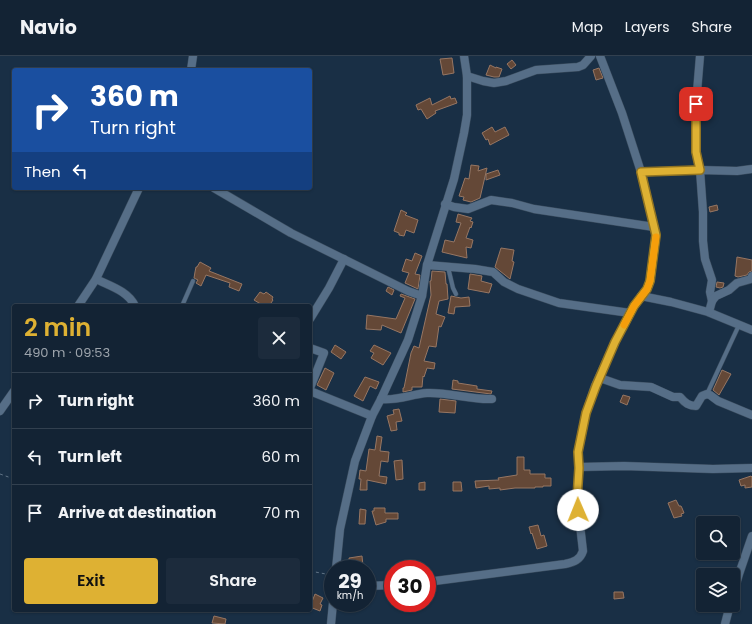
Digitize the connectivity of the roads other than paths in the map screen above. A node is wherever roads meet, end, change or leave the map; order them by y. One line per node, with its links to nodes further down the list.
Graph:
1 (193, 56): 6 (street)
2 (464, 56): 7 (street)
3 (591, 56): 7 (street)
4 (600, 56): 10 (street)
5 (700, 56): 9 (street)
6 (191, 68)
7 (467, 76): 13 (street)
8 (752, 169): 9 (street)
9 (700, 170): 10 (street); 24 (street)
10 (641, 172): 14 (street)
11 (138, 190): 19 (street)
12 (217, 190): 15 (street)
13 (446, 204): 14 (street); 16 (street)
14 (654, 227): 23 (street)
15 (344, 259): 22 (street); 30 (street)
16 (427, 265): 17 (street); 22 (street)
17 (448, 267): 21 (lane); 29 (street)
18 (752, 276): 24 (street)
19 (96, 279): 25 (street); 26 (street)
20 (193, 281): 27 (lane)
21 (456, 294)
22 (422, 296): 39 (street)
23 (641, 296): 28 (street); 29 (street)
24 (712, 301): 28 (street)
25 (79, 304)
26 (134, 304)
27 (183, 304)
28 (709, 312): 31 (street)
29 (630, 313): 34 (street)
30 (312, 317)
31 (739, 325): 32 (street); 38 (lane)
32 (752, 330)
33 (312, 349): 35 (street)
34 (600, 378): 38 (street); 44 (street)
35 (312, 383)
36 (312, 392): 43 (street)
37 (12, 394): 41 (street)
38 (706, 394): 42 (street)
39 (382, 399): 40 (street); 43 (street)
40 (492, 399)
41 (0, 411)
42 (752, 415)
43 (372, 416): 47 (street)
44 (579, 468): 45 (street); 49 (street)
45 (752, 468)
46 (752, 537): 48 (street)
47 (337, 560)
48 (740, 569)
49 (436, 581)
50 (332, 612): 52 (street)
51 (728, 612): 53 (street)
52 (331, 624)
53 (724, 624)

